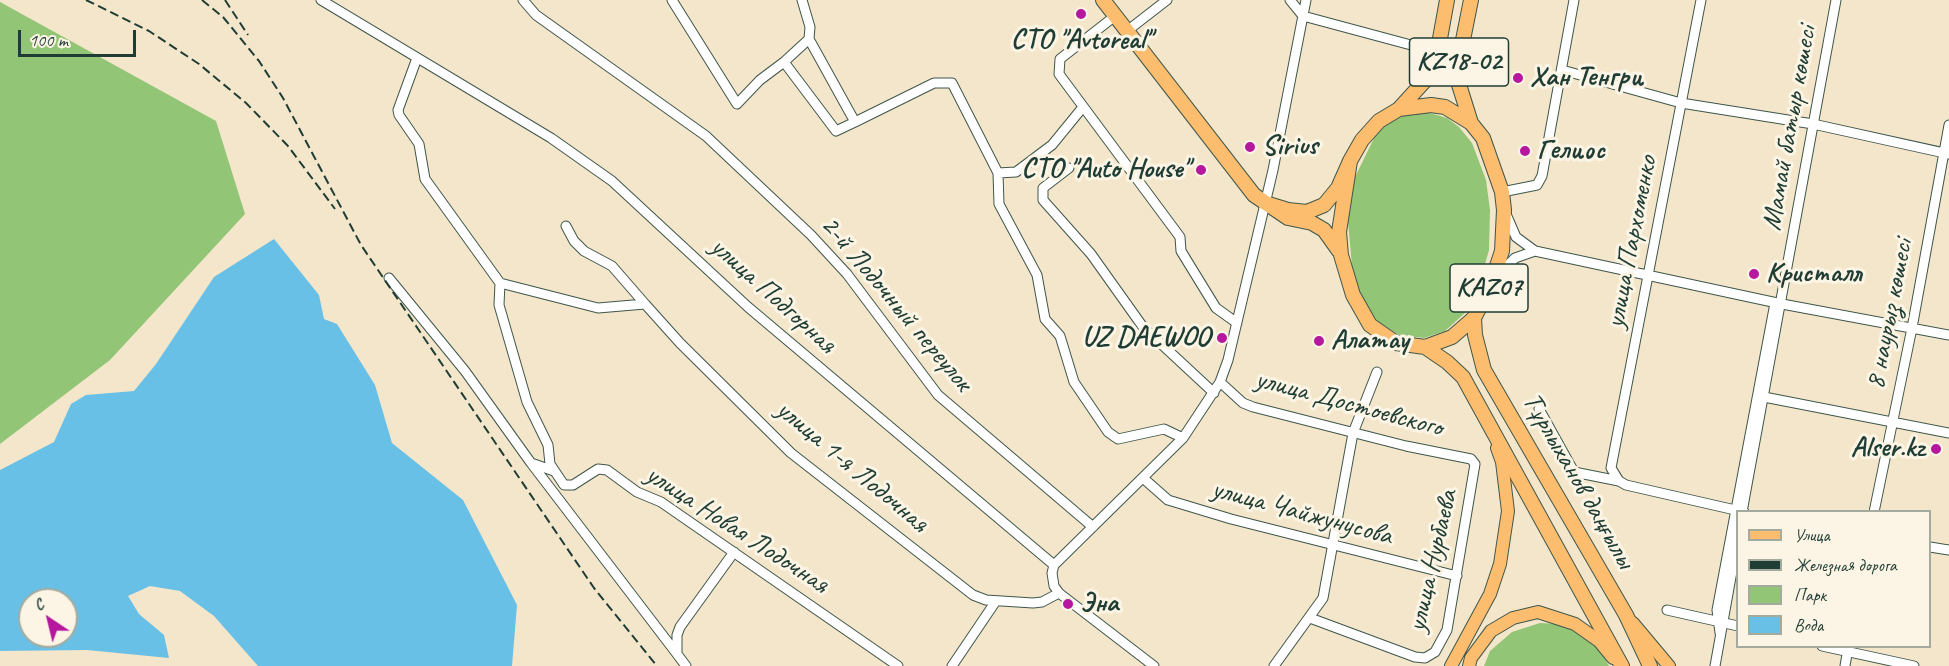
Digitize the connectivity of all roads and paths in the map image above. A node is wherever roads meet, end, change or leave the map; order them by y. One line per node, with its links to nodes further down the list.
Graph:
1 (321, 0): 19 (street, улица Подгорная)
2 (524, 0): 69 (street, 2-й Лодочный переулок)
3 (672, 0): 20 (street)
4 (802, 0): 17 (street)
5 (1103, 0): 14 (highway, KAZ07)
6 (1167, 0): 16 (street)
7 (1290, 0): 15 (street)
8 (1306, 0): 15 (street)
9 (1447, 0): 18 (highway, KZ18-02)
10 (1471, 0): 26 (highway, KZ18-02)
11 (1574, 0): 21 (street)
12 (1701, 0): 22 (street, улица Пархоменко)
13 (1836, 0): 27 (street, Мамай батыр көшесі)
14 (1114, 15): 16 (highway, KAZ07); 23 (street)
15 (1303, 16): 18 (street); 34 (street)
16 (1127, 31): 34 (highway, KAZ07)
17 (809, 39): 20 (street); 25 (street)
18 (1437, 52): 24 (highway, KZ18-02)
19 (417, 58): 41 (street); 76 (street, улица Подгорная)
20 (784, 62): 25 (street)
21 (1562, 70): 22 (street); 33 (street)
22 (1681, 102): 27 (street); 39 (street, улица Пархоменко)
23 (1083, 107): 32 (street); 46 (street)
24 (1399, 109): 26 (highway, KAZ07); 30 (highway, KAZ07)
25 (855, 122): 32 (street)
26 (1471, 123): 33 (highway, KAZ07)
27 (1813, 124): 29 (street); 43 (street, Мамай батыр көшесі)
28 (1949, 124): 29 (street, 8 наурыз көшесі)
29 (1946, 153): 47 (street, 8 наурыз көшесі)
30 (1350, 161): 34 (highway, KAZ07); 38 (highway, KAZ07)
31 (1069, 168): 52 (street)
32 (998, 173): 59 (street)
33 (1502, 192): 35 (highway, KAZ07)
34 (1265, 203): 38 (highway, KAZ07); 46 (street)
35 (1504, 210): 37 (street); 42 (highway, KAZ07)
36 (566, 226): 44 (street, улица 1-я Лодочная)
37 (1535, 252): 39 (street); 42 (street)
38 (1341, 255): 49 (highway, KAZ07)
39 (1649, 276): 43 (street); 64 (street, улица Пархоменко)
40 (389, 278): 61 (street)
41 (500, 283): 44 (street); 62 (street)
42 (1490, 287): 45 (highway, KAZ07)
43 (1779, 303): 47 (street); 53 (street, Мамай батыр көшесі); 66 (street, Мамай батыр көшесі)
44 (645, 304): 79 (street, улица 1-я Лодочная)
45 (1474, 318): 49 (highway, KAZ07); 81 (highway, Тұрлыханов даңғылы / KAZ07)
46 (1237, 323): 51 (street)
47 (1912, 328): 48 (street); 56 (street, 8 наурыз көшесі)
48 (1949, 335)
49 (1425, 347): 55 (highway, Тұрлыханов даңғылы / KAZ07)
50 (1377, 372): 58 (street)
51 (1220, 382): 52 (street); 58 (street, улица Достоевского)
52 (1214, 393): 59 (street)
53 (1764, 396): 56 (street); 67 (street, Мамай батыр көшесі)
54 (1539, 408): 64 (street)
55 (1484, 413): 92 (main road); 94 (highway, Тұрлыханов даңғылы / KAZ07)
56 (1891, 421): 57 (street); 68 (street, 8 наурыз көшесі)
57 (1949, 432)
58 (1353, 434): 60 (street, улица Достоевского); 72 (street)
59 (1183, 438): 63 (street)
60 (1471, 459): 77 (street, улица Нурбаева)
61 (531, 463): 62 (street); 86 (street)
62 (554, 471): 75 (street, улица Новая Лодочная)
63 (1143, 478): 69 (street); 72 (street, улица Чайжунусова)
64 (1623, 483): 65 (street)
65 (1737, 510)
66 (1741, 510)
67 (1741, 510)
68 (1874, 510)
69 (1094, 527): 76 (street)
70 (1736, 537): 83 (street, Мамай батыр көшесі)
71 (1736, 543): 83 (street)
72 (1333, 545): 77 (street, улица Чайжунусова); 82 (street)
73 (1931, 547): 74 (street)
74 (1949, 550)
75 (734, 552): 86 (street); 88 (street, улица Новая Лодочная)
76 (1054, 565): 78 (street)
77 (1457, 576): 82 (street, улица Нурбаева)
78 (1059, 593): 79 (street, улица 1-я Лодочная); 90 (street)
79 (996, 601): 89 (street)
80 (1667, 610): 83 (street)
81 (1626, 615): 95 (highway, Тұрлыханов даңғылы / KAZ07); 96 (main road)
82 (1310, 618): 91 (street)
83 (1720, 622): 84 (street); 97 (street)
84 (1736, 626)
85 (1848, 650): 98 (street); 99 (street)
86 (677, 654): 87 (street)
87 (686, 666)
88 (898, 666)
89 (952, 666)
90 (1154, 666)
91 (1274, 666)
92 (1452, 666)
93 (1469, 666): 94 (main road)
94 (1621, 666)
95 (1650, 666)
96 (1669, 666)
97 (1715, 666)
98 (1845, 666)
99 (1914, 666)

